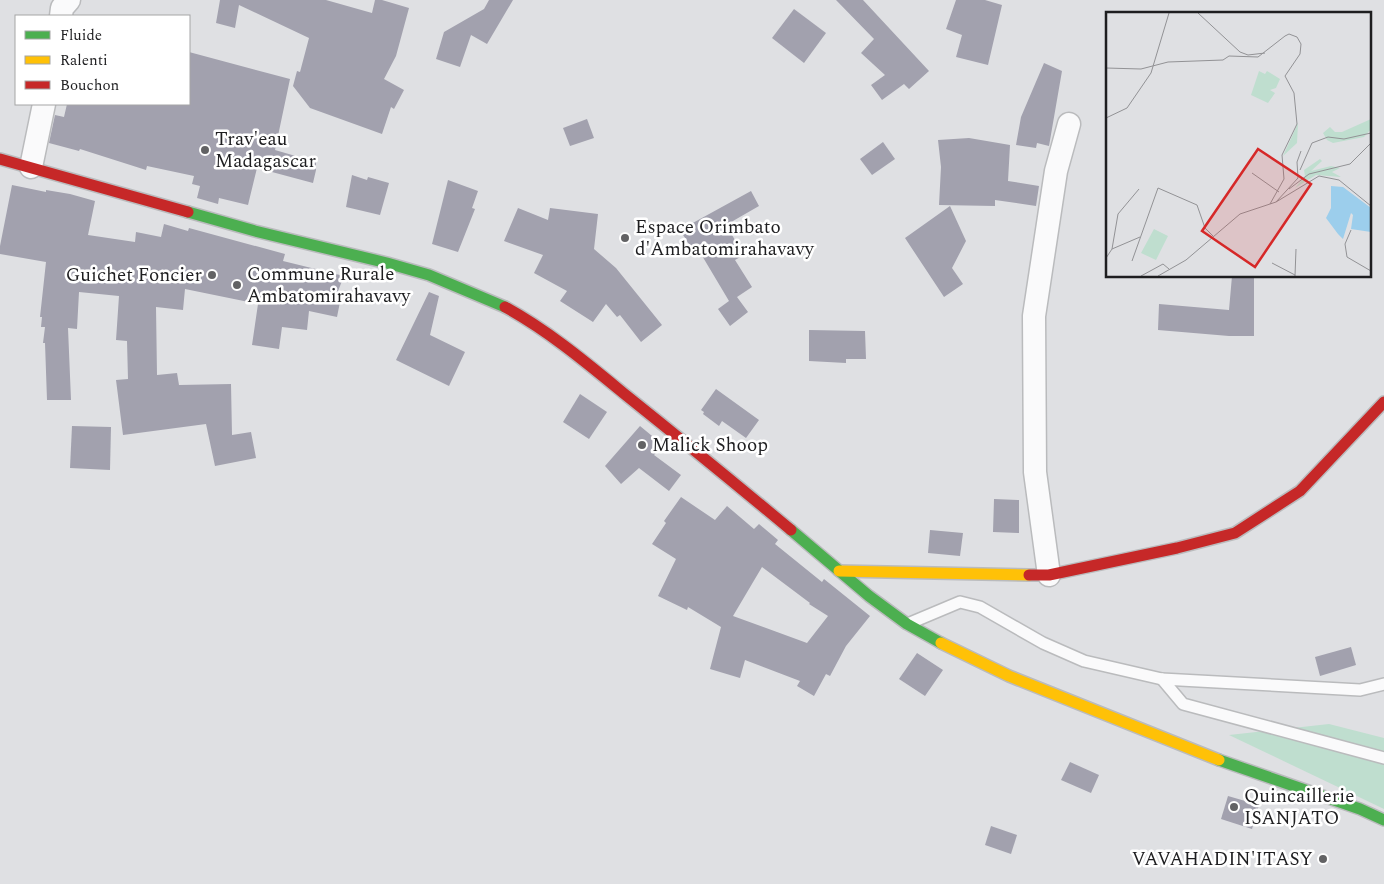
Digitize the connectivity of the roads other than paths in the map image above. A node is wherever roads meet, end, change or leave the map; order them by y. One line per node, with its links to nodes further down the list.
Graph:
1 (69, 0): 2 (street)
2 (61, 15)
3 (44, 105): 6 (street)
4 (1069, 124): 9 (street)
5 (0, 159): 6 (main road)
6 (31, 167): 8 (main road)
7 (1384, 402): 9 (main road)
8 (839, 571): 9 (main road); 10 (main road)
9 (1049, 575)
10 (907, 624): 11 (lane); 14 (main road)
11 (1162, 678): 12 (lane); 13 (lane)
12 (1384, 684)
13 (1384, 758)
14 (1384, 820)

